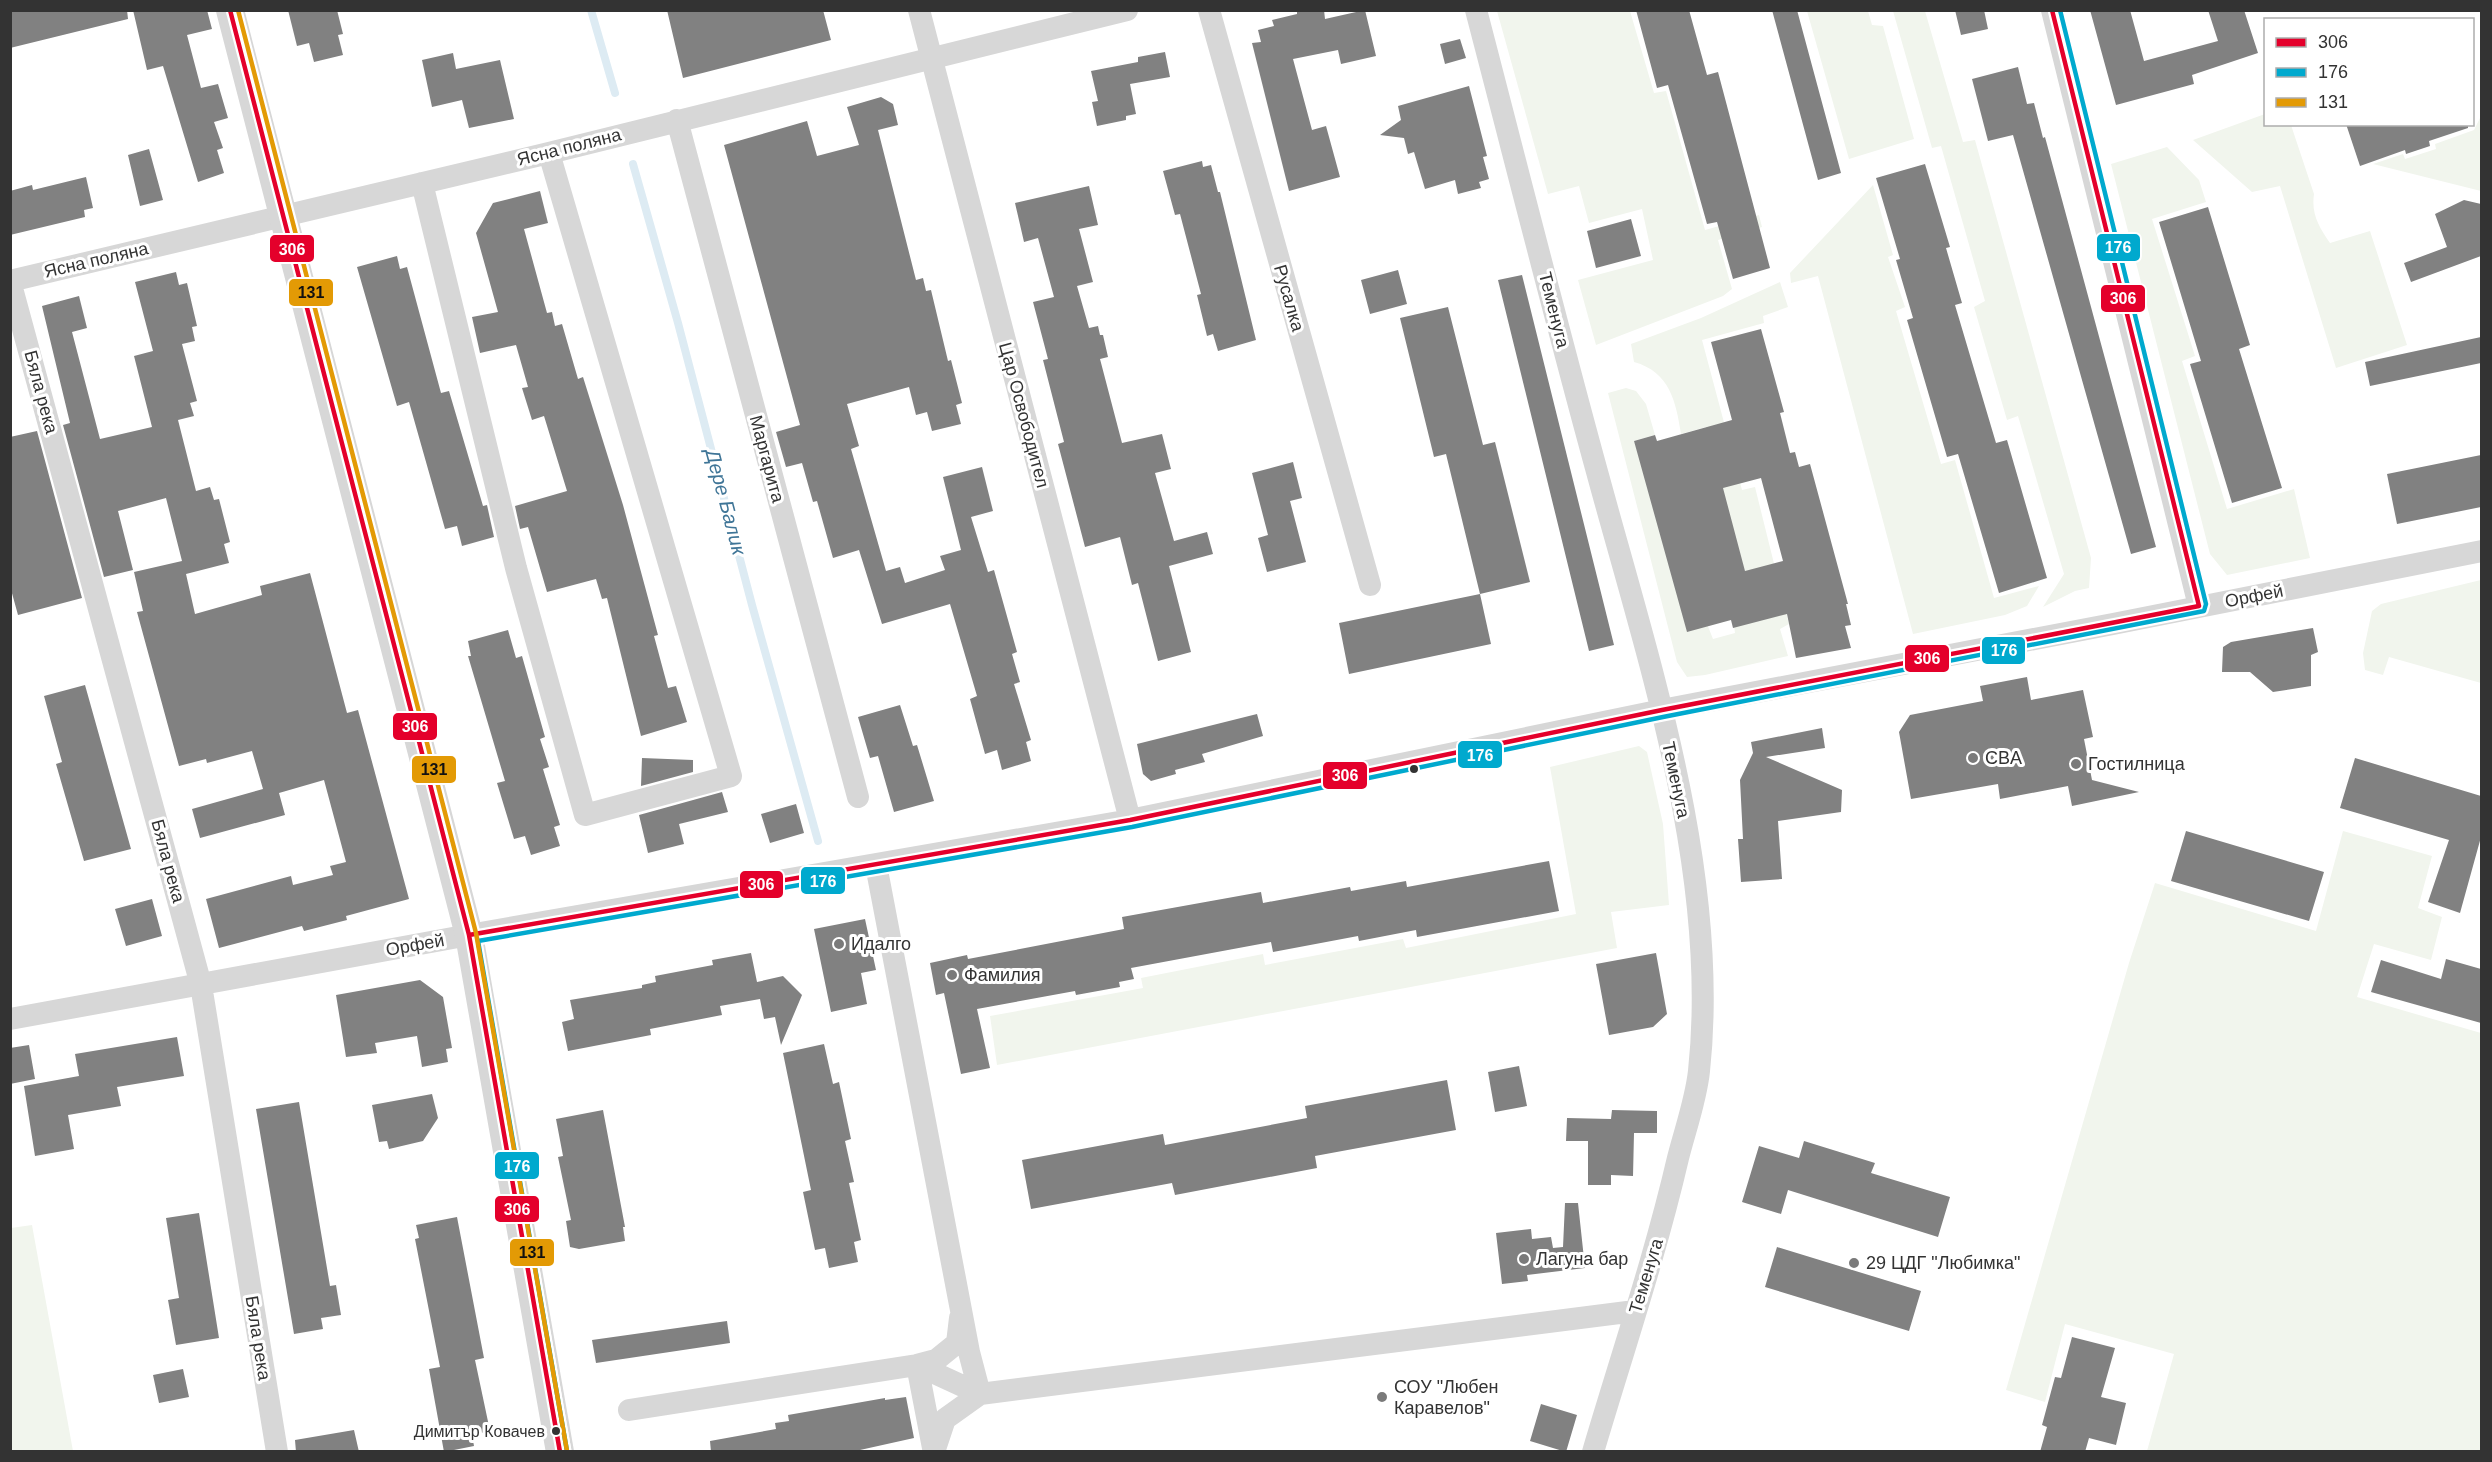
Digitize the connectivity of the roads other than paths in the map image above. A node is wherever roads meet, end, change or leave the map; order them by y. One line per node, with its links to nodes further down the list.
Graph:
1 (230, 10): 11 (street)
2 (919, 10): 7 (street, Цар Освободител)
3 (1127, 10): 7 (street, Ясна поляна)
4 (1209, 10): 14 (street, Русалка)
5 (1476, 10): 16 (street, Теменуга)
6 (2052, 10): 15 (street)
7 (930, 58): 8 (street, Ясна поляна); 18 (street, Цар Освободител)
8 (676, 120): 9 (street, Ясна поляна); 17 (street, Маргарита)
9 (549, 153): 10 (street, Ясна поляна); 10 (street)
10 (422, 183): 11 (street, Ясна поляна)
11 (284, 216): 12 (street, Ясна поляна); 20 (street)
12 (10, 281): 21 (street, Бяла река)
13 (2481, 551): 15 (street, Орфей)
14 (1370, 585)
15 (2199, 606): 16 (street, Орфей)
16 (1662, 710): 18 (street, Орфей); 24 (street, Теменуга)
17 (858, 797)
18 (1130, 820): 19 (street, Орфей)
19 (876, 865): 20 (street, Орфей); 23 (street)
20 (469, 935): 21 (street, Орфей); 30 (street)
21 (201, 985): 22 (street, Орфей); 29 (street, Бяла река)
22 (10, 1019)
23 (962, 1308): 25 (street); 26 (street)
24 (1635, 1311): 26 (street); 31 (street, Теменуга)
25 (917, 1365): 26 (street); 27 (street); 28 (street)
26 (980, 1394): 28 (street)
27 (629, 1410)
28 (934, 1450)
29 (277, 1452)
30 (560, 1452)
31 (1593, 1452)

